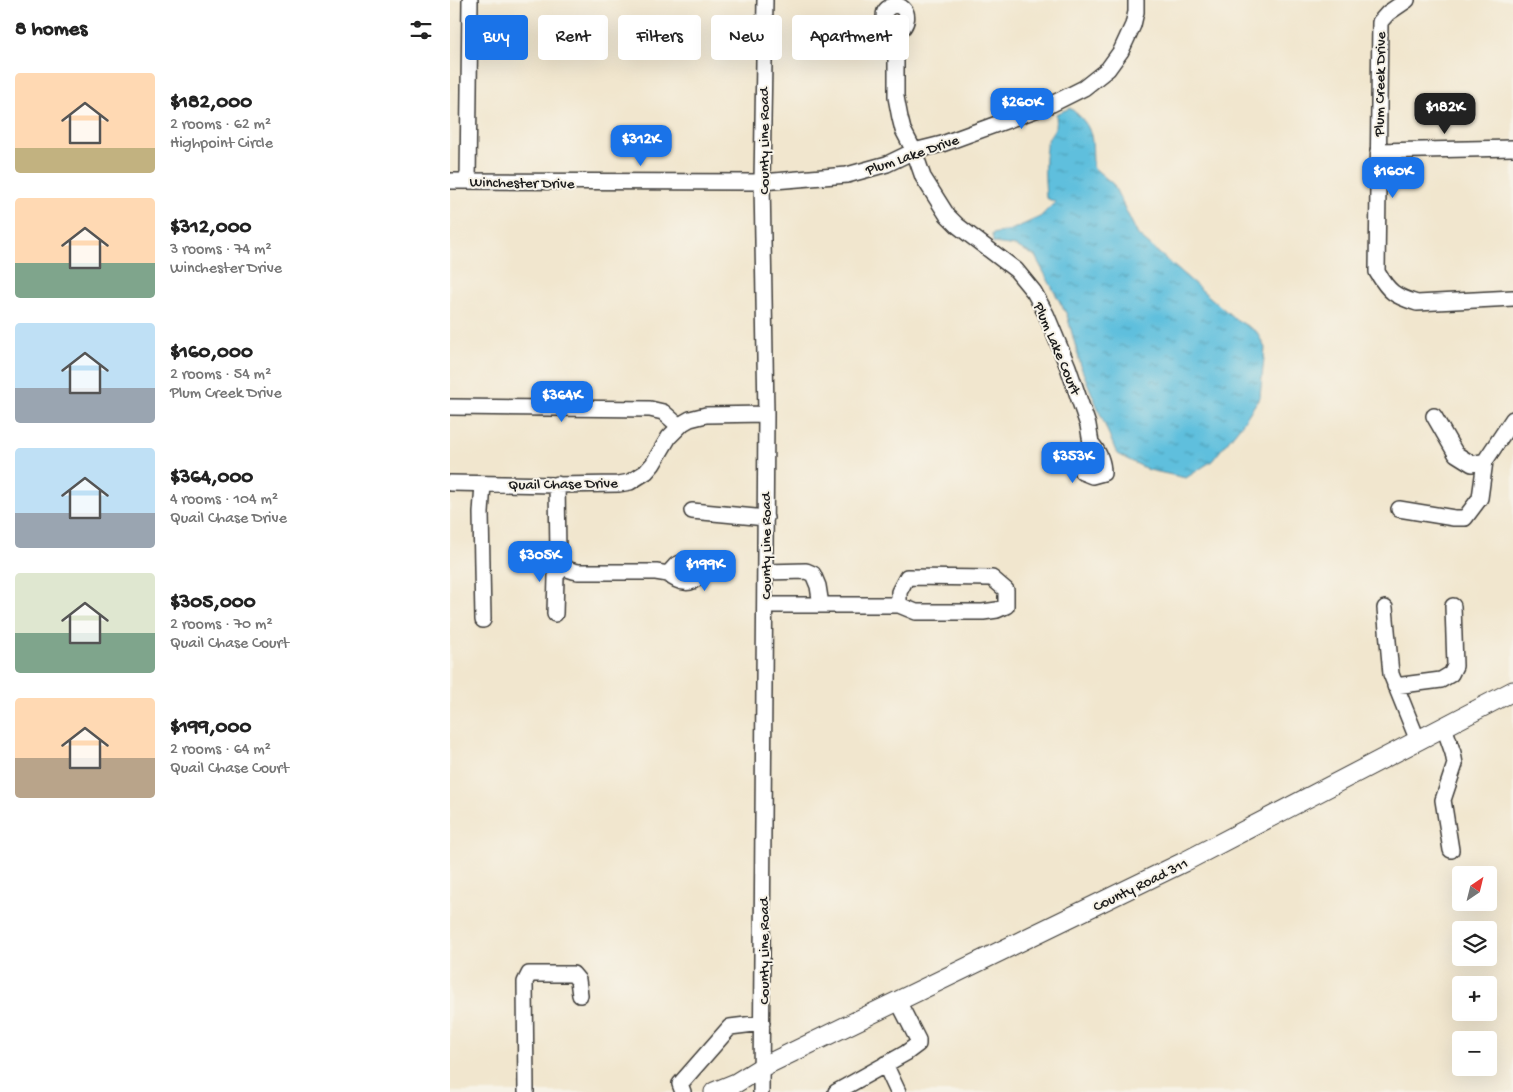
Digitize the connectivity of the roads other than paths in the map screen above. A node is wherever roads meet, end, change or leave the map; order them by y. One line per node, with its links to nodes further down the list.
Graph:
1 (470, 0): 11 (street)
2 (765, 0): 12 (street, County Line Road)
3 (1136, 0): 7 (street, Plum Lake Drive)
4 (1407, 0): 8 (street, Plum Creek Drive)
5 (896, 60): 7 (street, Plum Lake Court)
6 (1513, 148): 8 (street)
7 (914, 151): 9 (street, Plum Lake Drive); 19 (street, Plum Lake Court)
8 (1378, 151): 13 (street, Plum Creek Drive)
9 (833, 176): 12 (street, Winchester Drive)
10 (450, 181): 11 (street, Winchester Drive)
11 (468, 181): 12 (street, Winchester Drive)
12 (762, 182): 15 (street, County Line Road)
13 (1513, 298)
14 (450, 407): 18 (street)
15 (766, 414): 18 (street, Quail Chase Drive); 26 (street, County Line Road)
16 (1434, 416): 20 (street)
17 (1513, 419): 20 (street)
18 (679, 426): 23 (street, Quail Chase Drive)
19 (1091, 443)
20 (1485, 461): 24 (street)
21 (450, 483): 22 (street, Quail Chase Drive)
22 (483, 484): 23 (street, Quail Chase Drive); 36 (street)
23 (557, 484): 27 (street)
24 (1399, 509)
25 (692, 511): 26 (street)
26 (766, 518): 28 (street, County Line Road)
27 (563, 567): 29 (street); 35 (street)
28 (765, 572): 30 (street, County Line Road); 31 (street)
29 (668, 574)
30 (765, 605): 31 (street); 44 (street, County Line Road)
31 (820, 605): 32 (street)
32 (899, 605): 32 (street)
33 (1453, 606): 37 (street)
34 (1384, 608): 37 (street)
35 (555, 614)
36 (482, 620)
37 (1396, 686): 40 (street)
38 (1513, 691): 39 (main road, County Road 311)
39 (1444, 727): 40 (main road, County Road 311); 41 (street)
40 (1418, 741): 43 (main road, County Road 311)
41 (1451, 850)
42 (580, 995): 47 (street)
43 (898, 1001): 45 (street); 46 (main road, County Road 311)
44 (762, 1023): 46 (street, County Line Road); 48 (street)
45 (885, 1064): 51 (street); 52 (street)
46 (762, 1067): 49 (main road, County Road 311); 50 (street, County Line Road)
47 (526, 1092)
48 (683, 1092)
49 (714, 1092)
50 (761, 1092)
51 (836, 1092)
52 (898, 1092)

